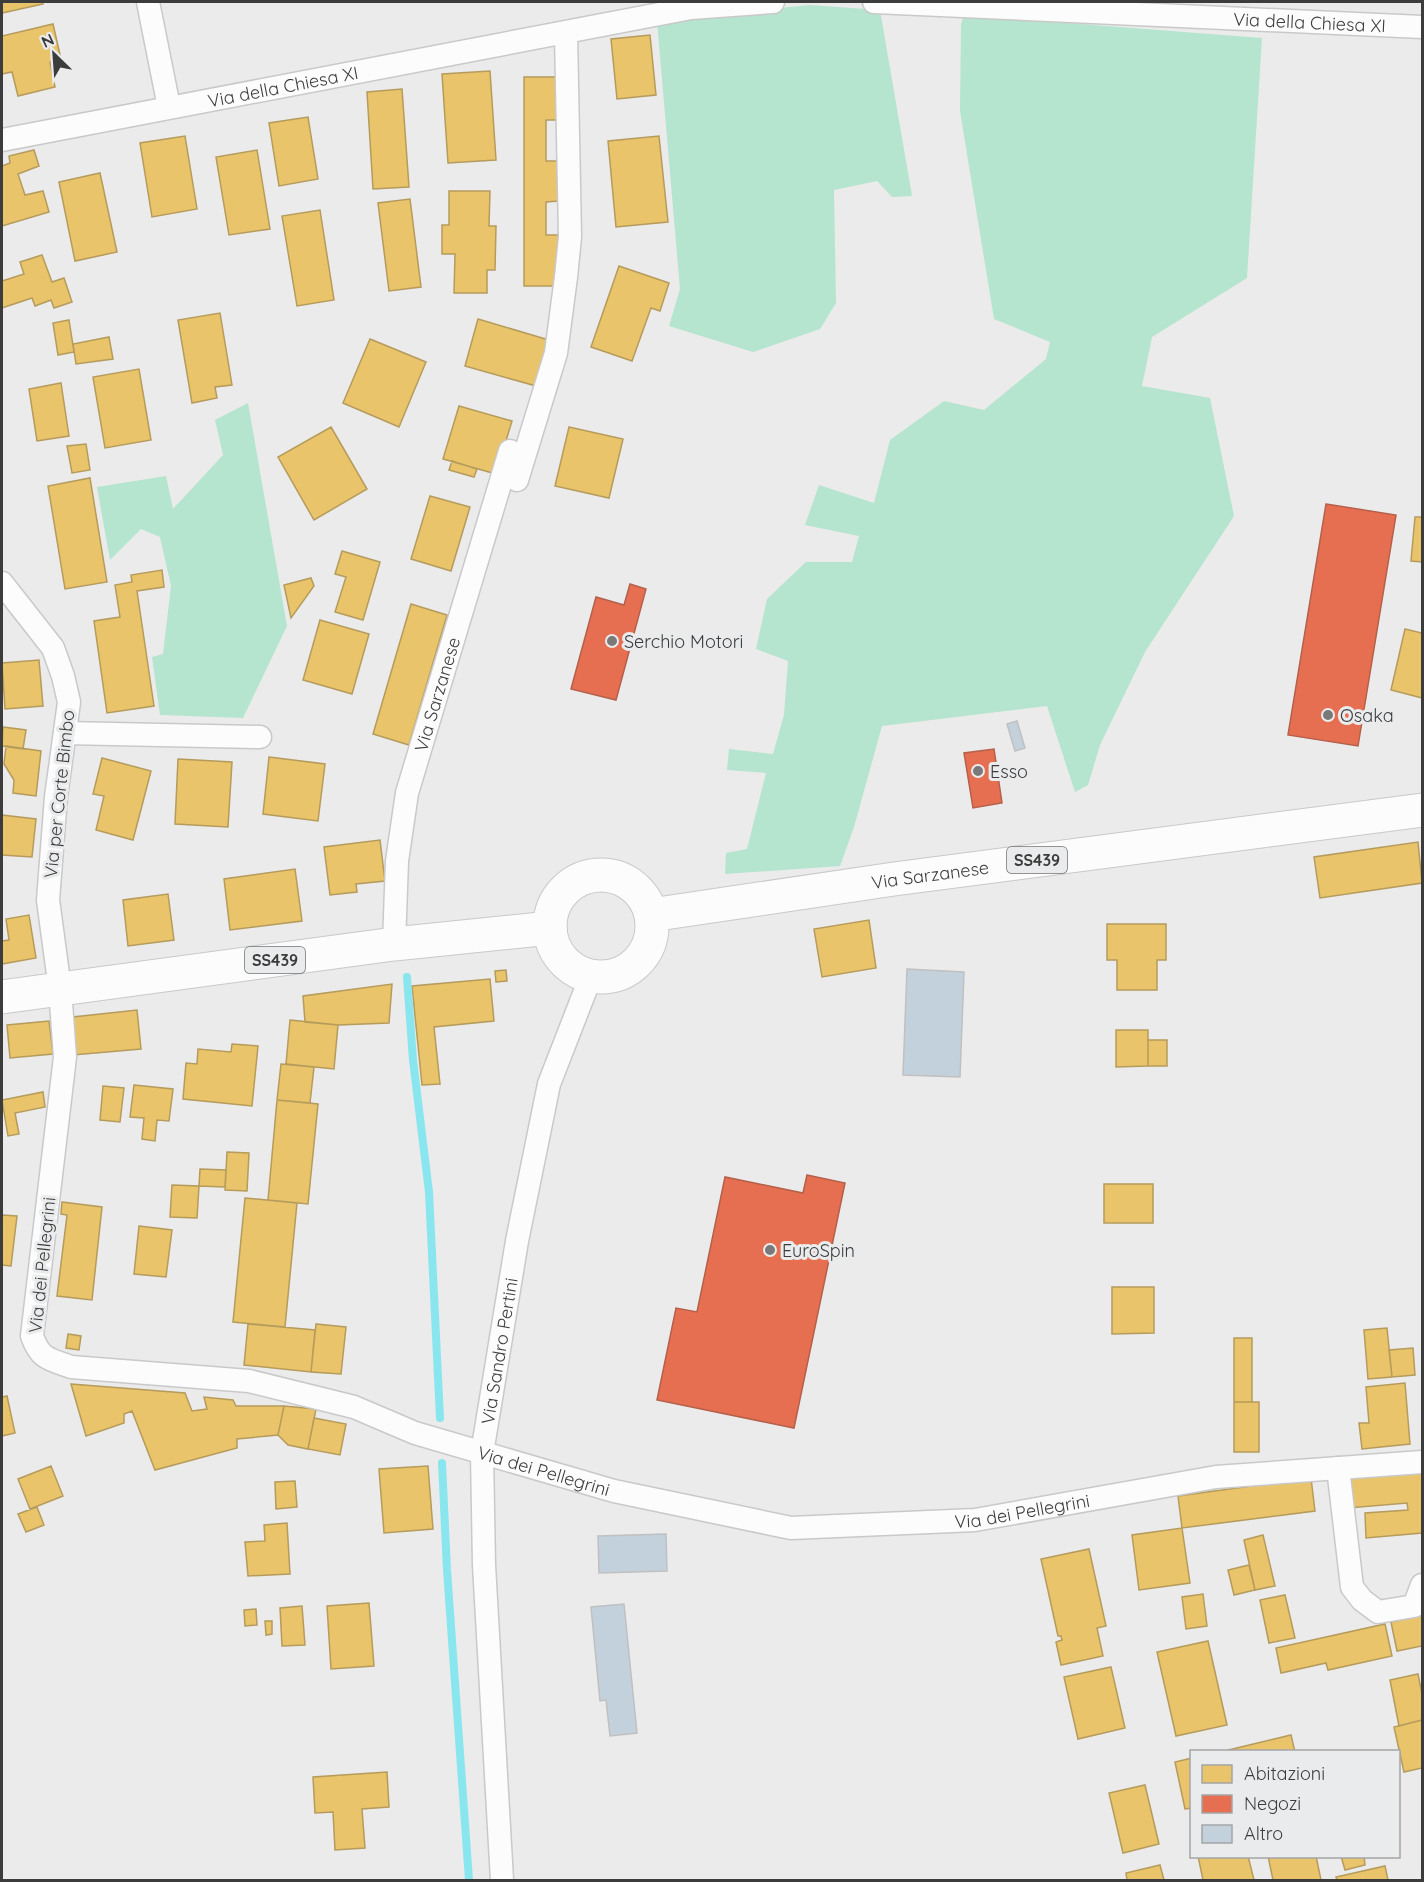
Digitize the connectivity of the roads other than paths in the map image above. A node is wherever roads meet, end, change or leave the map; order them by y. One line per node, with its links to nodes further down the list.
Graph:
1 (148, 2): 6 (street)
2 (773, 2): 5 (street, Via della Chiesa XI)
3 (874, 2): 4 (street, Via della Chiesa XI)
4 (1422, 27)
5 (566, 33): 6 (street, Via della Chiesa XI); 9 (street)
6 (169, 107): 7 (street, Via della Chiesa XI)
7 (2, 140)
8 (510, 451): 16 (street, Via Sarzanese)
9 (514, 489)
10 (2, 583): 11 (street, Via per Corte Bimbo)
11 (65, 733): 12 (street); 18 (street, Via per Corte Bimbo)
12 (260, 737)
13 (1422, 810): 14 (main road, Via Sarzanese / SS439)
14 (651, 915): 15 (main road); 17 (main road)
15 (550, 928): 16 (main road, SS439); 17 (main road)
16 (394, 944): 18 (main road, SS439)
17 (591, 976): 20 (street, Via Sandro Pertini)
18 (60, 989): 19 (main road, SS439); 20 (street, Via dei Pellegrini)
19 (2, 997)
20 (482, 1453): 22 (street, Via dei Pellegrini); 24 (street, Via Sandro Pertini)
21 (1422, 1462): 22 (street, Via dei Pellegrini)
22 (1338, 1468): 23 (street)
23 (1422, 1586)
24 (502, 1881)

